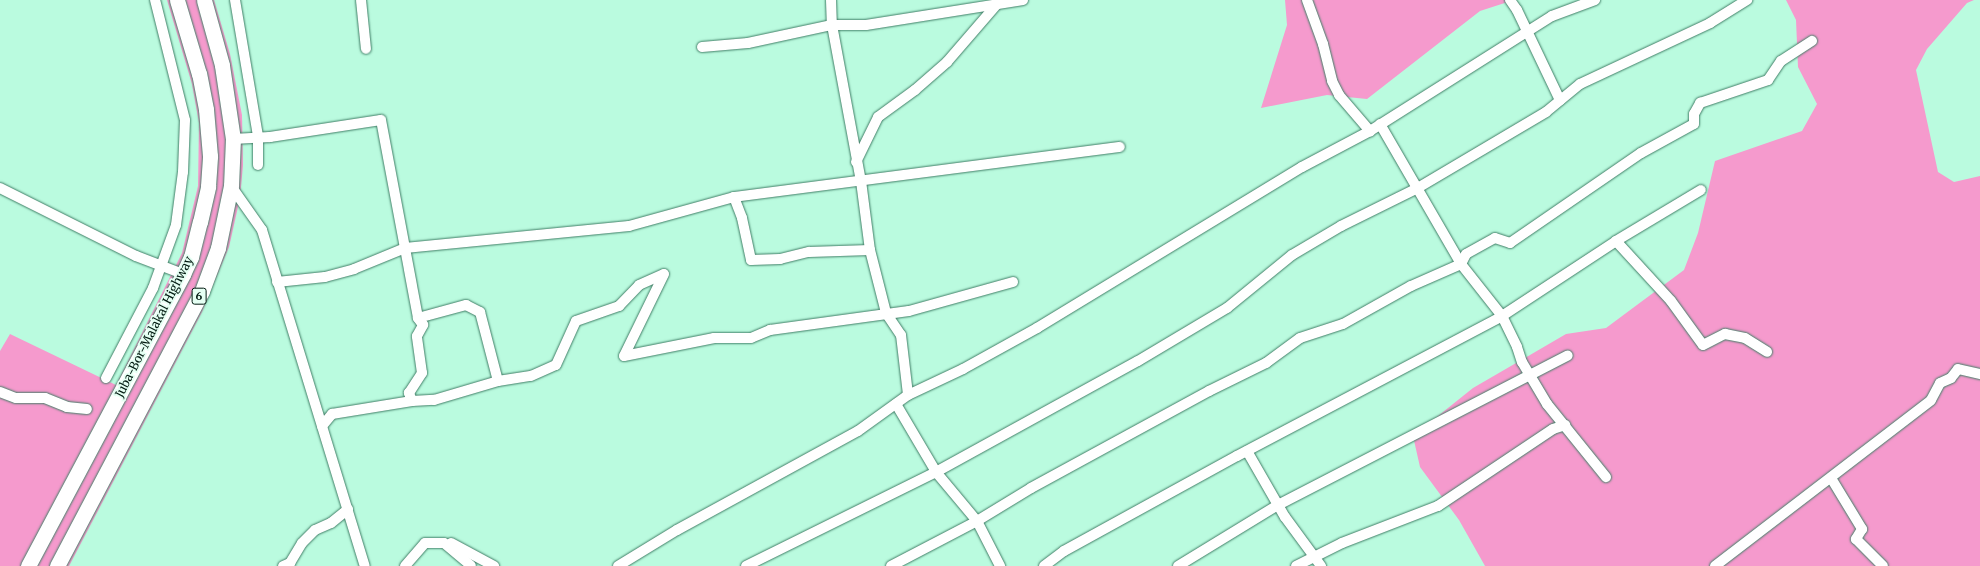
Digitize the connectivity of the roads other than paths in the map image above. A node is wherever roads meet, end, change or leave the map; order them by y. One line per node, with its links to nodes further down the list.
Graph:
1 (155, 0): 35 (street)
2 (177, 0): 36 (highway, Juba-Bor-Malakal Highway / 6)
3 (204, 0): 21 (highway, Juba-Bor-Malakal Highway / 6)
4 (235, 0): 24 (street)
5 (361, 0): 17 (street)
6 (830, 0): 13 (street)
7 (1023, 0): 12 (street)
8 (1307, 0): 20 (street)
9 (1510, 0): 14 (street)
10 (1595, 0): 14 (street)
11 (1746, 0): 18 (street)
12 (997, 4): 13 (street); 23 (street)
13 (832, 25): 16 (street); 23 (street)
14 (1527, 32): 18 (street); 19 (street)
15 (1812, 41): 34 (street)
16 (702, 47)
17 (366, 49)
18 (1560, 100): 28 (street)
19 (1380, 124): 20 (street); 28 (street)
20 (1370, 131): 48 (street)
21 (233, 139): 26 (highway, Juba-Bor-Malakal Highway / 6); 32 (street)
22 (1120, 147): 25 (street)
23 (856, 162): 25 (street)
24 (258, 165)
25 (861, 181): 30 (street); 33 (street)
26 (231, 186): 37 (street); 63 (highway, Juba-Bor-Malakal Highway / 6)
27 (0, 188): 35 (street)
28 (1416, 189): 34 (street); 55 (street)
29 (1701, 190): 31 (street)
30 (734, 197): 32 (street); 33 (street)
31 (1616, 241): 40 (street); 42 (street)
32 (405, 248): 37 (street); 41 (street)
33 (870, 250): 39 (street)
34 (1461, 264): 40 (street); 59 (street)
35 (161, 265): 36 (street); 45 (street)
36 (183, 274): 62 (highway, Juba-Bor-Malakal Highway / 6)
37 (277, 282): 53 (street)
38 (1012, 282): 39 (street)
39 (886, 313): 46 (street); 48 (street)
40 (1502, 316): 52 (street); 54 (street)
41 (418, 318): 46 (street); 49 (street)
42 (1767, 352)
43 (1568, 355): 74 (street)
44 (1980, 374): 57 (street)
45 (106, 378)
46 (498, 380): 49 (street)
47 (0, 392): 51 (street)
48 (908, 395): 50 (street)
49 (412, 401): 53 (street)
50 (896, 404): 55 (street); 69 (street)
51 (87, 409)
52 (1565, 425): 56 (street); 61 (street)
53 (322, 426): 58 (street)
54 (1247, 451): 61 (street); 73 (street)
55 (936, 472): 59 (street); 70 (street)
56 (1606, 477)
57 (1831, 478): 77 (street); 78 (street)
58 (348, 509): 64 (street); 65 (street)
59 (977, 521): 71 (street); 72 (street)
60 (444, 543): 66 (street); 67 (street); 68 (street)
61 (1313, 556): 75 (street); 76 (street)
62 (28, 566)
63 (57, 566)
64 (283, 566)
65 (365, 566)
66 (405, 566)
67 (471, 566)
68 (494, 566)
69 (618, 566)
70 (746, 566)
71 (891, 566)
72 (1000, 566)
73 (1044, 566)
74 (1178, 566)
75 (1296, 566)
76 (1321, 566)
77 (1715, 566)
78 (1882, 566)

